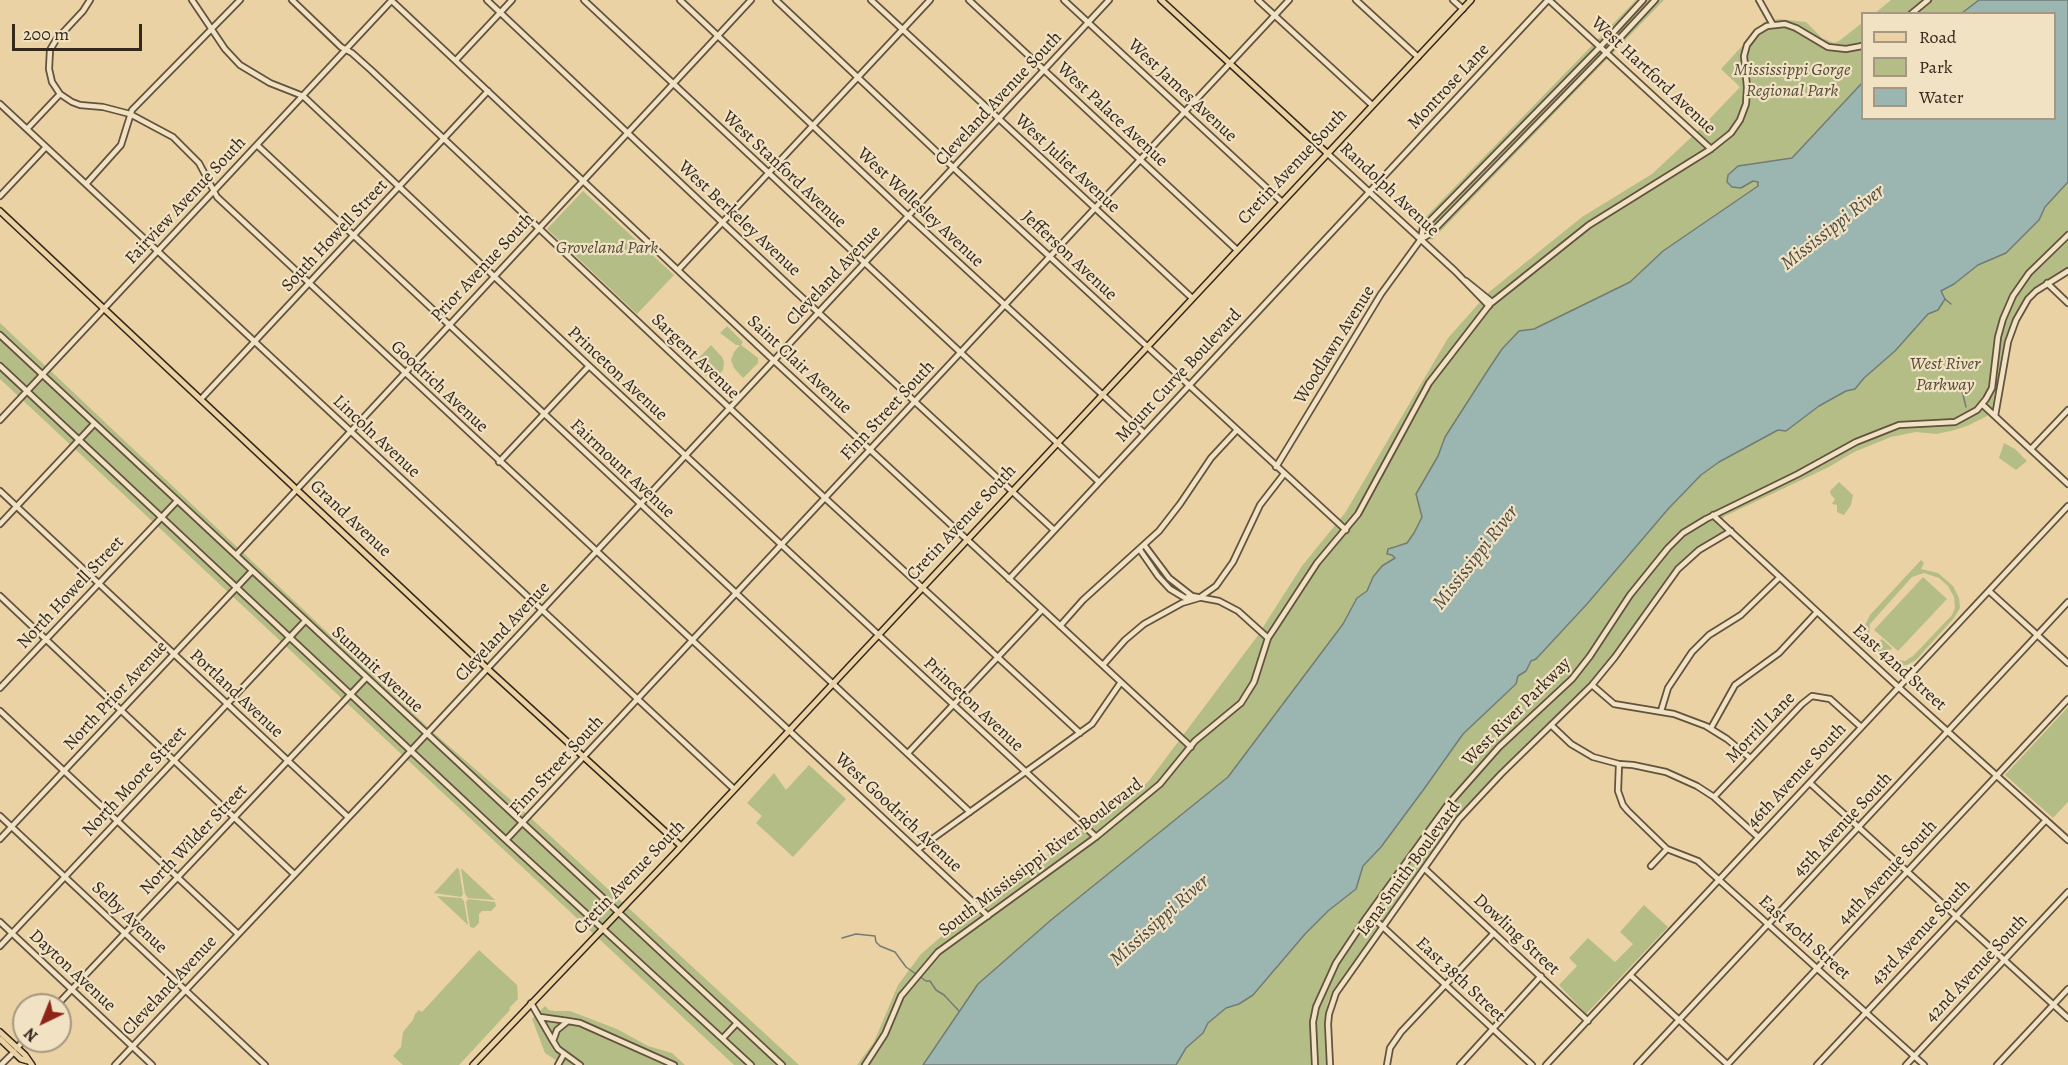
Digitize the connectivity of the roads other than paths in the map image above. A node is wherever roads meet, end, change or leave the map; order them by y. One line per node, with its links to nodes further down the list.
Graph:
1 (90, 0): 48 (street)
2 (192, 0): 34 (street, Princeton Avenue)
3 (240, 0): 34 (street)
4 (292, 0): 39 (street, Sargent Avenue)
5 (392, 0): 39 (street, Fairview Avenue South); 42 (street, Saint Clair Avenue)
6 (487, 0): 29 (street, West Berkeley Avenue)
7 (512, 0): 29 (street)
8 (584, 0): 46 (street, West Stanford Avenue)
9 (680, 0): 36 (street, West Wellesley Avenue)
10 (751, 0): 36 (street, Prior Avenue South)
11 (776, 0): 45 (street, Jefferson Avenue)
12 (871, 0): 35 (street, West Juliet Avenue)
13 (930, 0): 35 (street)
14 (969, 0): 44 (street, West Palace Avenue)
15 (1064, 0): 32 (street, West James Avenue)
16 (1109, 0): 32 (street, Cleveland Avenue South)
17 (1161, 0): 43 (main road, Randolph Avenue)
18 (1258, 0): 31 (street)
19 (1289, 0): 31 (street, Finn Street South)
20 (1356, 0): 41 (street)
21 (1453, 0): 28 (street)
22 (1471, 0): 28 (main road, Cretin Avenue South)
23 (1549, 0): 37 (street, West Hartford Avenue); 74 (street, Montrose Lane)
24 (1642, 0): 37 (street)
25 (1759, 0): 33 (street)
26 (1928, 0): 30 (street)
27 (1651, 1): 40 (street)
28 (1463, 9): 41 (main road, Cretin Avenue South)
29 (500, 12): 42 (street); 59 (street, West Berkeley Avenue)
30 (1913, 12)
31 (1275, 16): 43 (street, Finn Street South); 51 (street)
32 (1088, 22): 44 (street, Cleveland Avenue South); 52 (street, West James Avenue)
33 (1773, 25): 38 (street); 63 (street, South Mississippi River Boulevard)
34 (211, 28): 49 (street, Princeton Avenue); 54 (street)
35 (903, 30): 45 (street); 56 (street, West Juliet Avenue)
36 (718, 36): 46 (street, Prior Avenue South); 57 (street, West Wellesley Avenue)
37 (1600, 47): 40 (street, West Hartford Avenue); 53 (street)
38 (1861, 47)
39 (346, 50): 49 (street, Fairview Avenue South); 60 (street, Sargent Avenue)
40 (1606, 53): 55 (street); 63 (street, West Hartford Avenue)
41 (1418, 57): 51 (main road, Cretin Avenue South)
42 (456, 60): 47 (street, Saint Clair Avenue)
43 (1230, 64): 52 (street, Finn Street South); 64 (main road, Randolph Avenue)
44 (1043, 70): 56 (street, Cleveland Avenue South); 65 (street, West Palace Avenue)
45 (858, 78): 57 (street); 67 (street, Jefferson Avenue)
46 (672, 84): 59 (street, Prior Avenue South); 69 (street, West Stanford Avenue)
47 (488, 91): 60 (street, South Howell Street); 70 (street, Saint Clair Avenue)
48 (60, 94): 54 (street, Goodrich Avenue); 58 (street)
49 (303, 96): 61 (street, Fairview Avenue South); 72 (street, Princeton Avenue)
50 (0, 104): 58 (street, Lincoln Avenue)
51 (1372, 105): 64 (main road, Cretin Avenue South)
52 (1185, 112): 65 (street, Finn Street South); 76 (street, West James Avenue)
53 (1535, 112): 55 (street); 66 (street)
54 (130, 114): 71 (street); 73 (street, Goodrich Avenue)
55 (1542, 118): 68 (street)
56 (999, 120): 67 (street, Cleveland Avenue South); 77 (street, West Juliet Avenue)
57 (813, 126): 69 (street); 79 (street, West Wellesley Avenue)
58 (27, 129): 62 (street, Lincoln Avenue)
59 (628, 132): 70 (street, Prior Avenue South); 80 (street, West Berkeley Avenue)
60 (443, 139): 72 (street, South Howell Street); 81 (street, Sargent Avenue)
61 (257, 144): 73 (street, Fairview Avenue South); 82 (street, Fairmount Avenue)
62 (46, 147): 71 (street, Lincoln Avenue); 75 (street)
63 (1711, 149): 96 (street, South Mississippi River Boulevard)
64 (1327, 153): 74 (street, Randolph Avenue); 76 (main road, Cretin Avenue South)
65 (1140, 160): 77 (street, Finn Street South); 85 (street, West Palace Avenue)
66 (1482, 166): 68 (street); 84 (street)
67 (954, 167): 79 (street, Cleveland Avenue South); 87 (street, Jefferson Avenue)
68 (1489, 173): 84 (street)
69 (768, 174): 80 (street); 88 (street, West Stanford Avenue)
70 (583, 180): 81 (street, Prior Avenue South); 89 (street, Saint Clair Avenue)
71 (86, 184): 86 (street, Lincoln Avenue)
72 (399, 186): 82 (street, South Howell Street); 91 (street, Princeton Avenue)
73 (215, 190): 86 (street, Fairview Avenue South); 92 (street, Goodrich Avenue)
74 (1369, 192): 84 (street, Randolph Avenue); 110 (street, Mount Curve Boulevard)
75 (0, 196)
76 (1282, 202): 85 (main road, Cretin Avenue South)
77 (1095, 209): 87 (street, Finn Street South); 94 (street, West Juliet Avenue)
78 (0, 211): 98 (main road, Grand Avenue)
79 (909, 216): 88 (street, Cleveland Avenue); 97 (street, West Wellesley Avenue)
80 (723, 222): 89 (street); 99 (street, West Berkeley Avenue)
81 (538, 229): 91 (street, Prior Avenue South); 116 (street, Sargent Avenue)
82 (353, 235): 92 (street, South Howell Street); 100 (street, Fairmount Avenue)
83 (2068, 235): 115 (street)
84 (1421, 240): 96 (street, Randolph Avenue); 131 (street, Woodlawn Avenue)
85 (1237, 250): 94 (main road, Cretin Avenue South)
86 (158, 251): 98 (street, Fairview Avenue South); 102 (street, Lincoln Avenue)
87 (1050, 257): 97 (street, Finn Street South); 103 (street, Jefferson Avenue)
88 (864, 264): 99 (street, Cleveland Avenue); 104 (street, West Stanford Avenue)
89 (678, 270): 105 (street, Saint Clair Avenue)
90 (2068, 271): 93 (street)
91 (494, 276): 100 (street, Prior Avenue South); 107 (street, Princeton Avenue)
92 (309, 283): 102 (street, South Howell Street); 108 (street, Goodrich Avenue)
93 (2047, 283): 95 (street); 119 (street)
94 (1192, 298): 103 (main road, Cretin Avenue South)
95 (2068, 303)
96 (1490, 304): 147 (street, South Mississippi River Boulevard)
97 (1005, 306): 104 (street, Finn Street South); 112 (street, West Wellesley Avenue)
98 (104, 308): 109 (street, Fairview Avenue South); 113 (main road, Grand Avenue)
99 (819, 312): 105 (street, Cleveland Avenue); 114 (street, West Berkeley Avenue)
100 (449, 324): 108 (street, Prior Avenue South); 118 (street, Fairmount Avenue)
101 (0, 335): 109 (street, Summit Avenue)
102 (255, 343): 113 (street, South Howell Street); 123 (street, Lincoln Avenue)
103 (1147, 346): 110 (street, Jefferson Avenue); 112 (main road, Cretin Avenue South)
104 (960, 354): 114 (street, Finn Street South); 126 (street, West Stanford Avenue)
105 (774, 361): 116 (street, Cleveland Avenue); 128 (street, Saint Clair Avenue)
106 (0, 366): 111 (street, Summit Avenue)
107 (590, 366): 118 (street); 129 (street, Princeton Avenue)
108 (404, 372): 123 (street, Prior Avenue South); 130 (street, Goodrich Avenue)
109 (43, 374): 111 (street, Fairview Avenue South); 121 (street, Summit Avenue)
110 (1188, 385): 122 (street, Jefferson Avenue); 124 (street, Mount Curve Boulevard)
111 (27, 392): 120 (street, Fairview Avenue South); 125 (street, Summit Avenue)
112 (1102, 395): 124 (street, West Wellesley Avenue); 126 (main road, Cretin Avenue South)
113 (201, 399): 135 (main road, Grand Avenue)
114 (915, 402): 128 (street, Finn Street South); 137 (street, West Berkeley Avenue)
115 (1983, 405): 119 (street); 143 (street, West River Parkway)
116 (729, 408): 129 (street, Cleveland Avenue); 138 (street, Sargent Avenue)
117 (2068, 410): 127 (street)
118 (545, 415): 130 (street); 140 (street, Fairmount Avenue)
119 (1995, 416): 127 (street)
120 (0, 420)
121 (94, 424): 125 (street); 139 (street, Summit Avenue)
122 (1237, 430): 131 (street, Jefferson Avenue); 151 (street)
123 (350, 432): 135 (street, Prior Avenue South); 169 (street, Lincoln Avenue)
124 (1144, 434): 133 (street, Mount Curve Boulevard)
125 (80, 440): 142 (street); 144 (street, Summit Avenue)
126 (1057, 443): 133 (street, West Stanford Avenue); 137 (main road, Cretin Avenue South)
127 (2031, 449): 134 (street)
128 (871, 450): 138 (street, Finn Street South); 149 (street, Saint Clair Avenue)
129 (685, 456): 140 (street, Cleveland Avenue); 150 (street, Princeton Avenue)
130 (499, 462): 153 (street, Goodrich Avenue)
131 (1276, 467): 132 (street, Jefferson Avenue)
132 (1284, 474): 147 (street, Jefferson Avenue); 159 (street)
133 (1099, 482): 146 (street, Mount Curve Boulevard)
134 (2068, 484)
135 (297, 489): 154 (street, Prior Avenue South); 184 (main road, Grand Avenue)
136 (0, 491): 142 (street, Portland Avenue)
137 (1012, 491): 146 (street, West Berkeley Avenue); 149 (main road, Cretin Avenue South)
138 (825, 498): 150 (street, Finn Street South); 160 (street, Sargent Avenue)
139 (177, 501): 144 (street); 154 (street, Summit Avenue)
140 (640, 504): 153 (street, Cleveland Avenue); 163 (street, Fairmount Avenue)
141 (2068, 506): 162 (street, 46th Avenue South)
142 (16, 507): 145 (street); 158 (street, Portland Avenue)
143 (1713, 515): 148 (street, East 42nd Street); 246 (street, West River Parkway)
144 (162, 517): 158 (street, North Howell Street); 161 (street, Summit Avenue)
145 (0, 524)
146 (1054, 530): 157 (street, Mount Curve Boulevard)
147 (1346, 530): 177 (street, South Mississippi River Boulevard)
148 (1731, 531): 156 (street, East 42nd Street); 188 (street, Lena Smith Boulevard)
149 (967, 540): 157 (street, Saint Clair Avenue); 160 (main road, Cretin Avenue South)
150 (781, 545): 163 (street, Finn Street South); 174 (street, Princeton Avenue)
151 (1146, 546): 152 (street); 165 (street)
152 (1140, 550): 165 (street); 173 (street)
153 (596, 552): 169 (street, Cleveland Avenue); 179 (street, Goodrich Avenue)
154 (236, 555): 155 (street, Summit Avenue)
155 (252, 571): 161 (street, North Prior Avenue); 172 (street, Summit Avenue)
156 (1780, 577): 171 (street, East 42nd Street); 198 (street)
157 (1009, 579): 170 (street, Saint Clair Avenue)
158 (99, 583): 178 (street, North Howell Street); 180 (street, Portland Avenue)
159 (1216, 586): 166 (street); 167 (street)
160 (922, 587): 174 (main road, Cretin Avenue South); 181 (street, Sargent Avenue)
161 (237, 588): 176 (street, Summit Avenue); 180 (street, North Prior Avenue)
162 (1989, 591): 175 (street); 190 (street, 46th Avenue South)
163 (736, 594): 179 (street, Finn Street South); 187 (street, Fairmount Avenue)
164 (0, 596): 178 (street)
165 (1192, 596): 166 (street)
166 (1198, 598): 167 (street); 183 (street)
167 (1219, 601): 177 (street)
168 (2068, 602): 175 (street, 45th Avenue South)
169 (542, 610): 184 (street, Cleveland Avenue); 193 (street, Lincoln Avenue)
170 (1042, 610): 173 (street, Saint Clair Avenue); 181 (street)
171 (1817, 612): 190 (street, East 42nd Street); 201 (street)
172 (305, 621): 176 (street, North Moore Street); 185 (street, Summit Avenue)
173 (1060, 626): 183 (street, Saint Clair Avenue)
174 (878, 635): 187 (main road, Cretin Avenue South); 195 (street, Princeton Avenue)
175 (2037, 635): 182 (street); 203 (street, 45th Avenue South)
176 (290, 637): 191 (street, Summit Avenue); 194 (street, North Moore Street)
177 (1268, 638): 206 (street, South Mississippi River Boulevard)
178 (46, 639): 189 (street, North Howell Street); 196 (street)
179 (692, 641): 193 (street, Finn Street South); 202 (street, Goodrich Avenue)
180 (174, 654): 194 (street, Portland Avenue); 196 (street, North Prior Avenue)
181 (998, 657): 195 (street); 205 (street, Sargent Avenue)
182 (2068, 663)
183 (1103, 665): 186 (street, Saint Clair Avenue)
184 (487, 668): 204 (street, Cleveland Avenue); 209 (main road, Grand Avenue)
185 (366, 678): 191 (street, North Wilder Street); 204 (street, Summit Avenue)
186 (1121, 682): 205 (street); 206 (street, Saint Clair Avenue)
187 (833, 683): 202 (main road, Cretin Avenue South); 208 (street, Fairmount Avenue)
188 (1592, 685): 198 (street); 199 (street, Lena Smith Boulevard)
189 (0, 688)
190 (1899, 688): 200 (street, 46th Avenue South); 203 (street, East 42nd Street)
191 (351, 694): 207 (street, Summit Avenue); 212 (street, North Wilder Street)
192 (2068, 699): 216 (street, 44th Avenue South)
193 (638, 700): 209 (street, Finn Street South); 218 (street, Lincoln Avenue)
194 (227, 704): 211 (street, North Moore Street); 212 (street, Portland Avenue)
195 (953, 704): 208 (street); 215 (street, Princeton Avenue)
196 (121, 710): 211 (street); 214 (street, North Prior Avenue)
197 (0, 711): 214 (street)
198 (1661, 711): 201 (street)
199 (1551, 725): 213 (street); 238 (street, Lena Smith Boulevard)
200 (1861, 727): 210 (street, Morrill Lane); 217 (street, 46th Avenue South)
201 (1710, 728): 210 (street)
202 (788, 731): 218 (main road, Cretin Avenue South); 236 (street, West Goodrich Avenue)
203 (1948, 731): 216 (street, East 42nd Street); 228 (street, 45th Avenue South)
204 (426, 733): 207 (street, Cleveland Avenue); 226 (street, Summit Avenue)
205 (1080, 734): 215 (street)
206 (1191, 747): 229 (street, South Mississippi River Boulevard)
207 (411, 750): 223 (street, Cleveland Avenue); 232 (street, Summit Avenue)
208 (908, 753): 220 (street, Fairmount Avenue)
209 (584, 757): 226 (street, Finn Street South); 234 (main road, Grand Avenue)
210 (1750, 758): 219 (street, Morrill Lane)
211 (174, 760): 222 (street); 225 (street, North Moore Street)
212 (287, 761): 222 (street, North Wilder Street); 223 (street, Portland Avenue)
213 (1620, 764): 219 (street); 235 (street)
214 (64, 771): 225 (street); 227 (street, North Prior Avenue)
215 (1026, 772): 220 (street); 229 (street, Princeton Avenue)
216 (1997, 776): 224 (street, East 42nd Street); 239 (street, 44th Avenue South)
217 (1810, 783): 228 (street); 230 (street, 46th Avenue South)
218 (734, 789): 234 (main road, Cretin Avenue South)
219 (1714, 797): 230 (street)
220 (970, 812): 236 (street)
221 (0, 816): 227 (street, Selby Avenue)
222 (234, 817): 240 (street); 242 (street, North Wilder Street)
223 (348, 817): 240 (street, Cleveland Avenue)
224 (2046, 820): 233 (street, East 42nd Street); 248 (street, 43rd Avenue South)
225 (117, 821): 241 (street, North Moore Street); 242 (street)
226 (523, 821): 232 (street, Finn Street South); 245 (street, Summit Avenue)
227 (12, 827): 231 (street, North Prior Avenue); 241 (street, Selby Avenue)
228 (1858, 827): 239 (street); 250 (street, 45th Avenue South)
229 (1096, 837): 247 (street, South Mississippi River Boulevard)
230 (1758, 837): 243 (street, 46th Avenue South)
231 (0, 839)
232 (506, 840): 252 (street, Summit Avenue)
233 (2068, 840)
234 (681, 846): 245 (main road, Cretin Avenue South)
235 (1667, 849): 237 (street); 243 (street, East 40th Street)
236 (917, 850): 247 (street, West Goodrich Avenue)
237 (1651, 866)
238 (1425, 869): 251 (street, Lena Smith Boulevard); 254 (street, Dowling Street)
239 (1907, 872): 248 (street); 259 (street, 44th Avenue South)
240 (294, 874): 256 (street, Cleveland Avenue)
241 (65, 877): 253 (street, North Moore Street); 255 (street, Selby Avenue)
242 (177, 878): 255 (street, North Wilder Street); 256 (street)
243 (1720, 879): 250 (street, East 40th Street); 260 (street, 46th Avenue South)
244 (2068, 892): 258 (street, 42nd Avenue South)
245 (618, 911): 252 (main road, Cretin Avenue South); 275 (street, Summit Avenue)
246 (1369, 914): 251 (street, East 38th Street); 298 (street, West River Parkway)
247 (988, 916): 297 (street, South Mississippi River Boulevard)
248 (1956, 916): 258 (street); 269 (street, 43rd Avenue South)
249 (0, 922): 253 (street, Dayton Avenue)
250 (1769, 924): 259 (street, East 40th Street); 272 (street, 45th Avenue South)
251 (1384, 927): 262 (street, East 38th Street); 299 (street, Lena Smith Boulevard)
252 (602, 928): 267 (main road, Cretin Avenue South); 278 (street, Summit Avenue)
253 (12, 933): 257 (street, North Moore Street); 264 (street, Dayton Avenue)
254 (1494, 933): 261 (street, Dowling Street); 262 (street)
255 (125, 934): 264 (street, North Wilder Street); 265 (street, Selby Avenue)
256 (238, 934): 265 (street, Cleveland Avenue)
257 (0, 946)
258 (2004, 960): 268 (street); 285 (street, 42nd Avenue South)
259 (1817, 968): 269 (street, East 40th Street); 305 (street, 44th Avenue South)
260 (1630, 975): 272 (street); 274 (street, 46th Avenue South)
261 (1541, 976): 274 (street, Dowling Street); 276 (street)
262 (1446, 985): 276 (street, East 38th Street); 300 (street)
263 (2068, 989): 268 (street)
264 (72, 990): 266 (street, North Wilder Street); 281 (street, Dayton Avenue)
265 (186, 991): 281 (street, Cleveland Avenue); 290 (street, Selby Avenue)
266 (69, 993)
267 (531, 1003): 270 (street); 291 (main road, Cretin Avenue South)
268 (2053, 1005): 271 (street); 309 (street)
269 (1866, 1012): 285 (street, East 40th Street); 306 (street, 43rd Avenue South)
270 (540, 1017): 273 (street); 279 (street)
271 (2068, 1018)
272 (1678, 1020): 304 (street, 45th Avenue South); 305 (street)
273 (568, 1021): 279 (street); 294 (street)
274 (1588, 1021): 303 (street, 46th Avenue South)
275 (737, 1023): 278 (street); 296 (street, Summit Avenue)
276 (1493, 1029): 301 (street); 302 (street, East 38th Street)
277 (0, 1032): 280 (main road)
278 (723, 1038): 295 (street, Summit Avenue)
279 (553, 1041): 284 (street)
280 (12, 1046)
281 (132, 1047): 288 (street, Cleveland Avenue); 289 (street, Dayton Avenue)
282 (13, 1053): 287 (street)
283 (18, 1053): 286 (main road)
284 (564, 1054): 292 (street); 293 (street)
285 (1914, 1056): 307 (street, 42nd Avenue South); 308 (street, East 40th Street)
286 (30, 1063)
287 (1, 1065)
288 (115, 1065)
289 (152, 1065)
290 (265, 1065)
291 (473, 1065)
292 (558, 1065)
293 (580, 1065)
294 (674, 1065)
295 (751, 1065)
296 (782, 1065)
297 (865, 1065)
298 (1315, 1065)
299 (1330, 1065)
300 (1387, 1065)
301 (1460, 1065)
302 (1532, 1065)
303 (1546, 1065)
304 (1637, 1065)
305 (1728, 1065)
306 (1817, 1065)
307 (1906, 1065)
308 (1924, 1065)
309 (1997, 1065)

